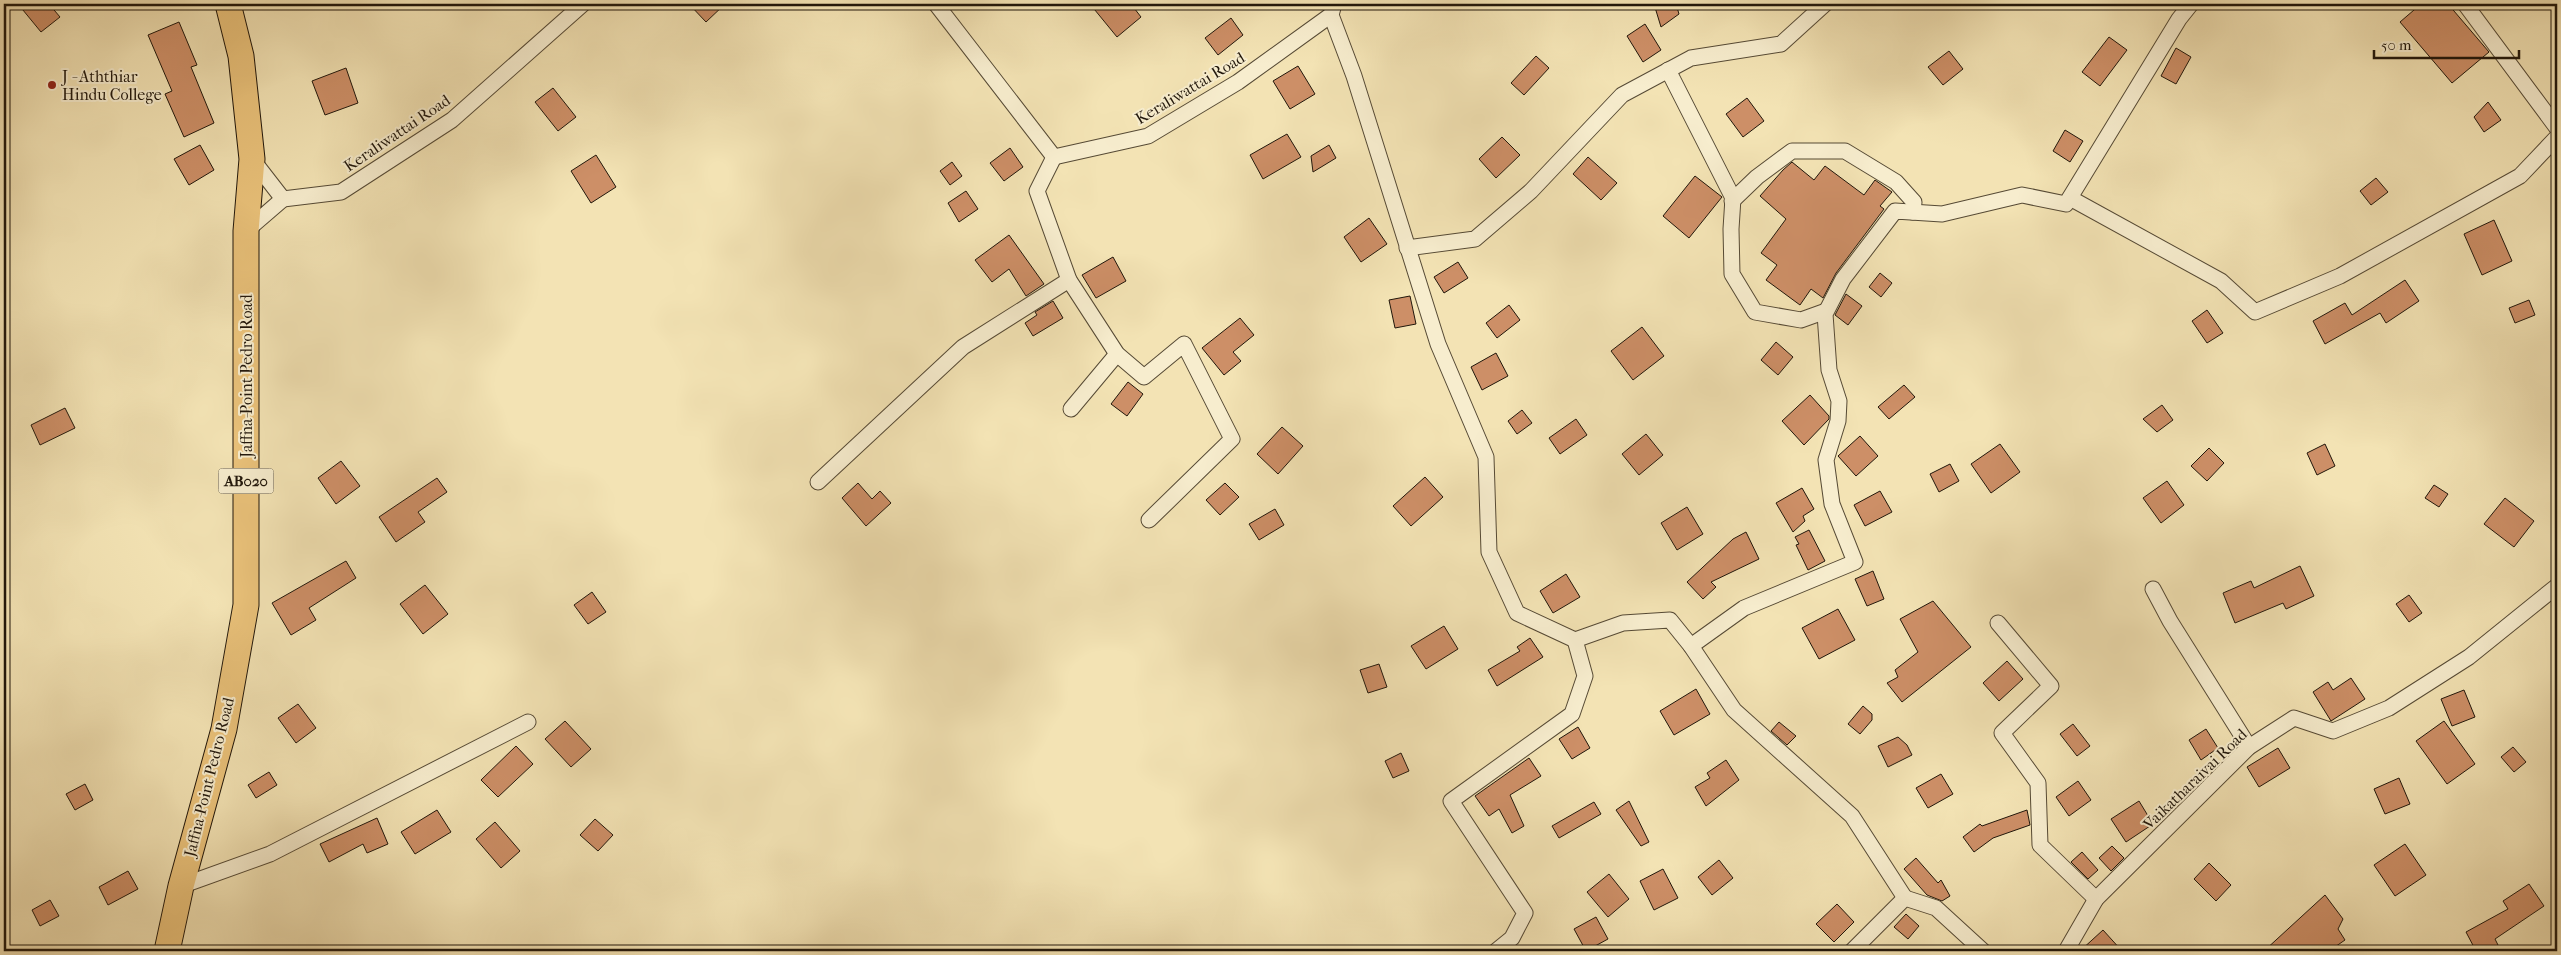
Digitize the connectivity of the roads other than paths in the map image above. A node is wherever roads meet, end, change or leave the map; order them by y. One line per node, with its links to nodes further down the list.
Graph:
1 (228, 4): 12 (main road, Jaffna-Point Pedro Road / AB020)
2 (583, 4): 14 (street, Keraliwattai Road)
3 (936, 4): 11 (street)
4 (1825, 4): 8 (street)
5 (2191, 4): 13 (street)
6 (2465, 4): 9 (street)
7 (1333, 9): 11 (street, Keraliwattai Road); 18 (street)
8 (1668, 70): 15 (street); 18 (street)
9 (2557, 128)
10 (2557, 137): 13 (street)
11 (1054, 157): 19 (street)
12 (252, 159): 14 (street); 17 (main road, Jaffna-Point Pedro Road / AB020)
13 (2070, 198): 16 (street)
14 (283, 199): 17 (street)
15 (1732, 201): 16 (street); 20 (street)
16 (1913, 212): 20 (street)
17 (246, 232): 32 (main road, Jaffna-Point Pedro Road / AB020)
18 (1407, 248): 28 (street)
19 (1070, 280): 21 (street); 23 (street)
20 (1826, 311): 29 (street)
21 (1117, 354): 22 (street); 24 (street)
22 (1071, 409)
23 (818, 482)
24 (1149, 520)
25 (2557, 586): 31 (street, Vaikatharaivai Road)
26 (2153, 589): 31 (street)
27 (1998, 622): 34 (street)
28 (1575, 640): 29 (street); 36 (street)
29 (1691, 646): 33 (street)
30 (528, 722): 32 (street)
31 (2249, 748): 34 (street, Vaikatharaivai Road)
32 (181, 886): 35 (main road, Jaffna-Point Pedro Road / AB020)
33 (1906, 898): 37 (street); 38 (street)
34 (2096, 899): 39 (street, Vaikatharaivai Road)
35 (167, 951)
36 (1496, 951)
37 (1852, 951)
38 (1983, 951)
39 (2066, 951)

